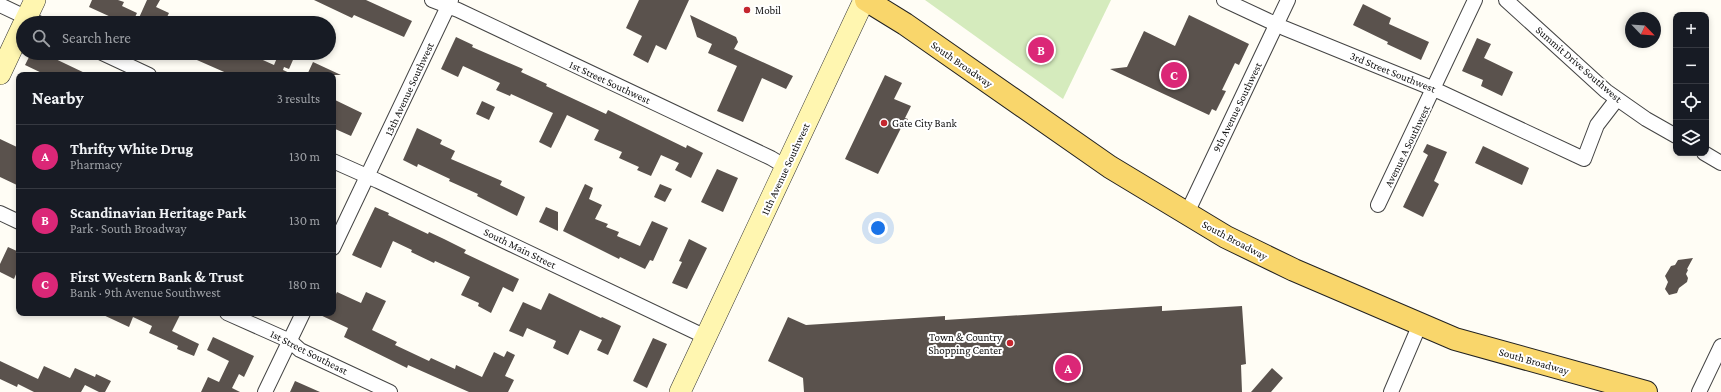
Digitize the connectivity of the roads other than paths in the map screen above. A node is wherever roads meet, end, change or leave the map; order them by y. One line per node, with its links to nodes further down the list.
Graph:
1 (432, 0): 7 (street, 1st Street Southwest)
2 (865, 0): 21 (street, 11th Avenue Southwest); 25 (main road, South Broadway)
3 (1224, 0): 10 (street, 3rd Street Southwest)
4 (1288, 0): 10 (street, 9th Avenue Southwest)
5 (1475, 0): 15 (street, Avenue A Southwest)
6 (1506, 0): 16 (street, Summit Drive Southwest)
7 (449, 4): 21 (street, 1st Street Southwest); 22 (street, 13th Avenue Southwest)
8 (0, 5): 9 (street)
9 (25, 16)
10 (1276, 24): 15 (street, 3rd Street Southwest); 25 (street, 9th Avenue Southwest)
11 (16, 43): 14 (street)
12 (117, 60): 13 (street)
13 (143, 72)
14 (0, 74)
15 (1434, 89): 16 (street, 3rd Street Southwest); 23 (street, Avenue A Southwest)
16 (1618, 99): 17 (street, Summit Drive Southwest)
17 (1673, 134)
18 (1709, 156): 20 (street)
19 (336, 162): 22 (street, South Main Street)
20 (1721, 163)
21 (786, 167): 31 (street, 11th Avenue Southwest)
22 (367, 177): 27 (street, 13th Avenue Southwest); 31 (street, South Main Street)
23 (1378, 205)
24 (0, 213): 26 (street)
25 (1187, 213): 30 (main road, South Broadway)
26 (16, 221)
27 (336, 242)
28 (234, 316): 32 (street, 1st Street Southeast)
29 (301, 316): 32 (street)
30 (1420, 324): 37 (street); 38 (main road, South Broadway)
31 (706, 337): 36 (street, 11th Avenue Southwest)
32 (290, 341): 34 (street); 35 (street, 1st Street Southeast)
33 (1721, 346): 39 (street)
34 (265, 392)
35 (390, 392)
36 (680, 392)
37 (1391, 392)
38 (1646, 392)
39 (1699, 392)

